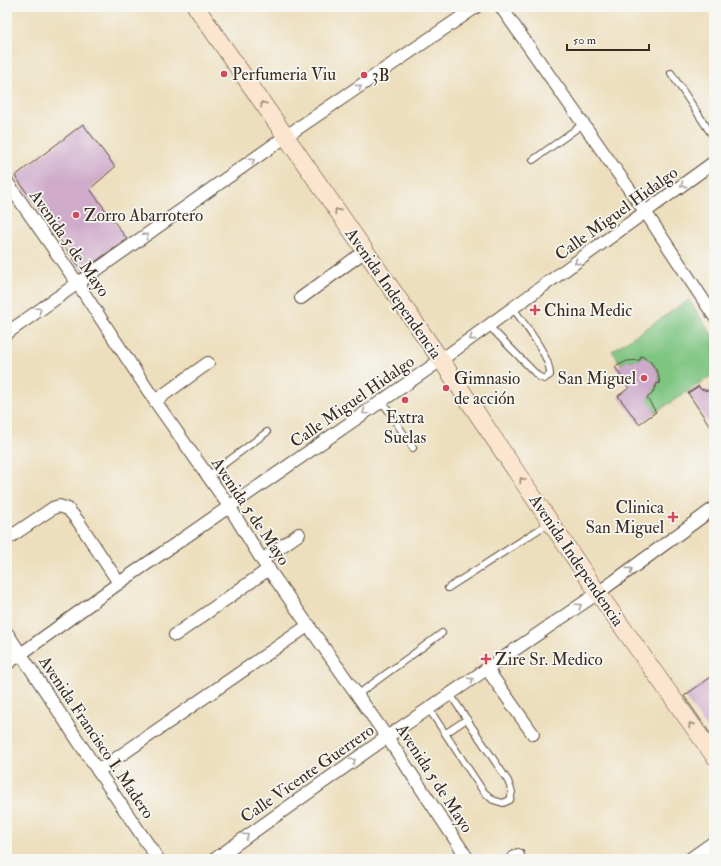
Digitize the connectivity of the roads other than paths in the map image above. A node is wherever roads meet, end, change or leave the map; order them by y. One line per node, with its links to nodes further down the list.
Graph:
1 (196, 7): 6 (main road, Avenida Independencia, one-way to 1)
2 (476, 7): 6 (street, one-way to 2)
3 (501, 7): 5 (street)
4 (671, 73): 7 (lane)
5 (583, 124): 8 (lane); 11 (street)
6 (286, 137): 12 (main road, Avenida Independencia, one-way to 6); 13 (street, one-way to 6)
7 (714, 138)
8 (533, 160)
9 (714, 162): 11 (street, Calle Miguel Hidalgo, one-way to 11)
10 (7, 182): 13 (street, Avenida 5 de Mayo)
11 (646, 212): 15 (street, Calle Miguel Hidalgo, one-way to 15); 16 (street)
12 (364, 251): 14 (street); 19 (main road, Avenida Independencia)
13 (78, 284): 18 (street, one-way to 13); 21 (street, Avenida 5 de Mayo)
14 (302, 298)
15 (513, 308): 17 (street, Calle Miguel Hidalgo); 17 (lane)
16 (714, 316)
17 (489, 326): 19 (street, Calle Miguel Hidalgo, one-way to 19)
18 (7, 333)
19 (441, 360): 22 (street, Calle Miguel Hidalgo); 28 (main road, Avenida Independencia, one-way to 19)
20 (208, 363): 21 (street)
21 (155, 401): 25 (street, Avenida 5 de Mayo)
22 (382, 401): 24 (lane); 26 (street, Calle Miguel Hidalgo, one-way to 26)
23 (267, 432): 25 (lane)
24 (413, 448)
25 (208, 476): 26 (street, Avenida 5 de Mayo)
26 (229, 506): 31 (street, Avenida 5 de Mayo); 32 (street, Calle Miguel Hidalgo)
27 (714, 508): 34 (street, Calle Vicente Guerrero, one-way to 27)
28 (551, 522): 33 (lane); 34 (main road, Avenida Independencia)
29 (299, 534): 31 (street)
30 (7, 539): 32 (street)
31 (265, 564): 35 (street, Avenida 5 de Mayo); 38 (street)
32 (119, 582): 39 (street, Calle Miguel Hidalgo)
33 (448, 588)
34 (598, 593): 41 (street, Calle Vicente Guerrero, one-way to 34); 49 (main road, Avenida Independencia, one-way to 34)
35 (309, 626): 43 (street, Avenida 5 de Mayo); 50 (street)
36 (7, 633): 39 (street, Avenida Francisco I. Madero)
37 (442, 633): 43 (lane)
38 (175, 635)
39 (21, 654): 40 (street, Calle Miguel Hidalgo); 50 (street, Avenida Francisco I. Madero)
40 (7, 664)
41 (487, 669): 42 (street, Calle Vicente Guerrero, one-way to 41); 47 (street)
42 (450, 694): 44 (street, Calle Vicente Guerrero); 45 (lane)
43 (358, 695): 48 (street, Avenida 5 de Mayo)
44 (428, 708): 46 (lane); 48 (street, Calle Vicente Guerrero)
45 (467, 719): 46 (lane); 46 (lane)
46 (446, 733)
47 (533, 734)
48 (387, 737): 53 (street, Calle Vicente Guerrero, one-way to 48); 54 (street, Avenida 5 de Mayo)
49 (714, 756)
50 (98, 771): 52 (street, Avenida Francisco I. Madero)
51 (714, 842): 55 (street)
52 (158, 859)
53 (215, 859)
54 (468, 859)
55 (690, 859)

